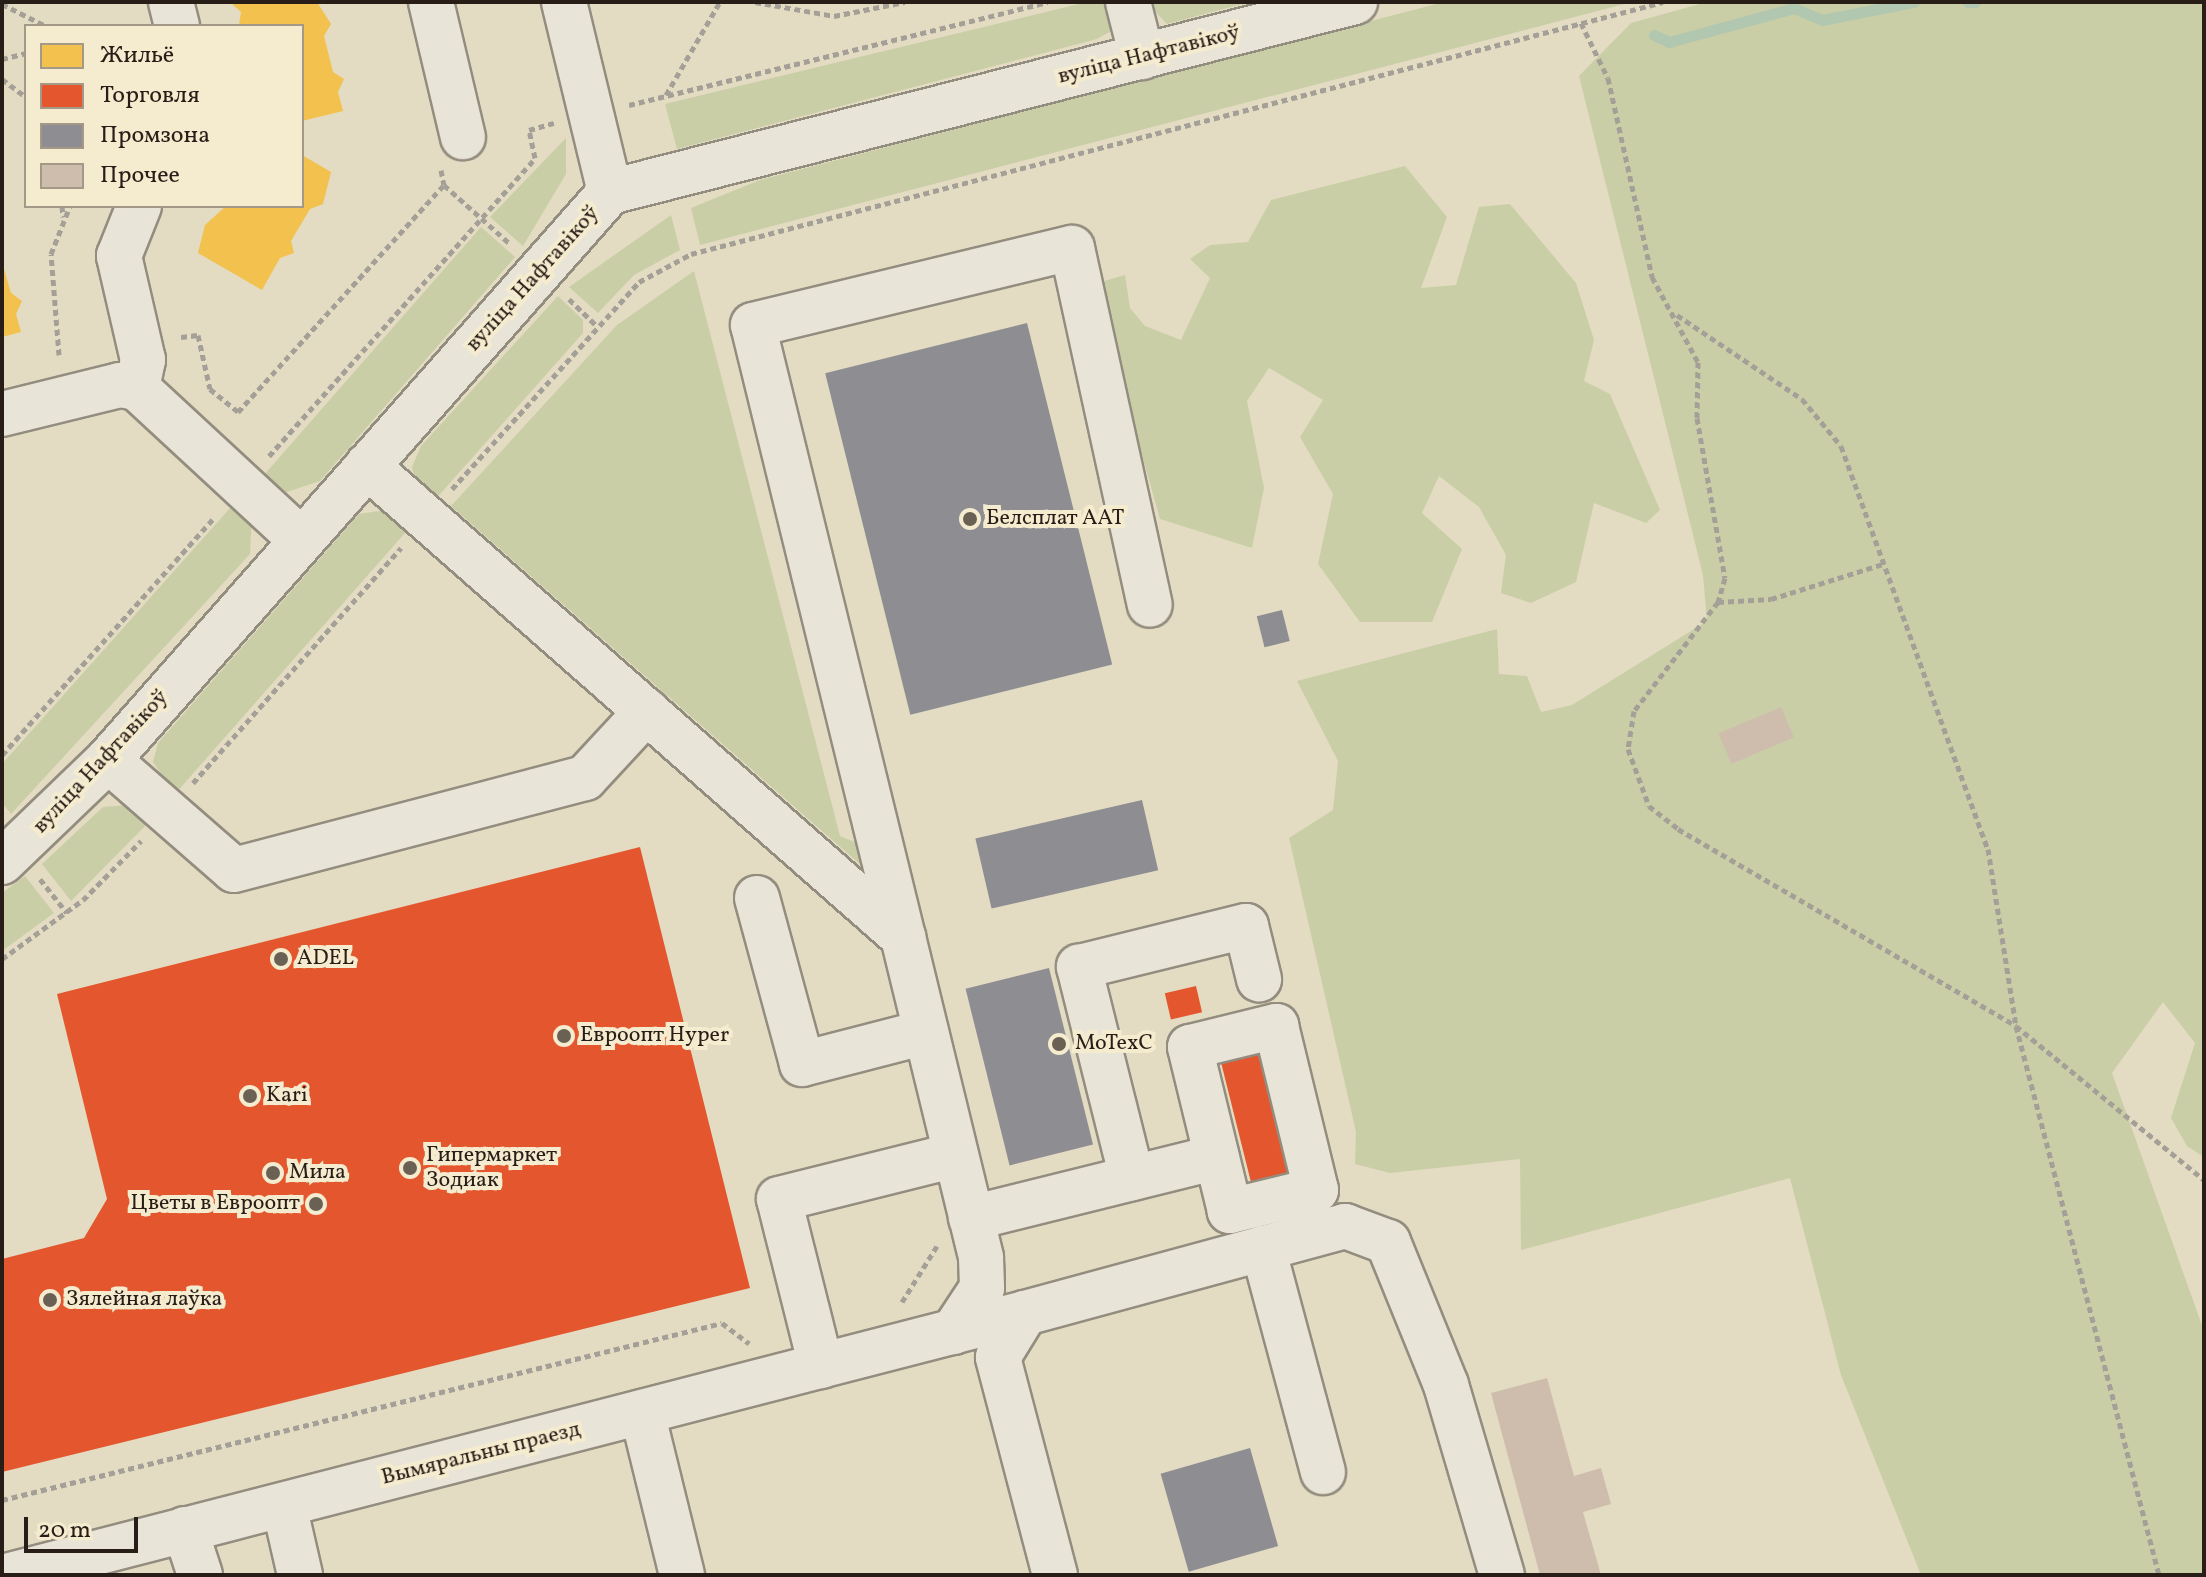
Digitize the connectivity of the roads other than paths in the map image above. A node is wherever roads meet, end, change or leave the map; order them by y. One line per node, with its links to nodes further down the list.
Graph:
1 (171, 2): 6 (street)
2 (431, 2): 8 (street)
3 (564, 2): 9 (street)
4 (1128, 2): 7 (street)
5 (1355, 2): 7 (street, вуліца Нафтавікоў)
6 (176, 24)
7 (1142, 57): 9 (street, вуліца Нафтавікоў)
8 (463, 137)
9 (610, 192): 13 (street, вуліца Нафтавікоў)
10 (138, 208): 11 (street)
11 (137, 388): 12 (street); 14 (street)
12 (2, 414)
13 (367, 466): 14 (street, вуліца Нафтавікоў); 16 (street)
14 (301, 540): 17 (street, вуліца Нафтавікоў)
15 (1150, 605): 20 (street)
16 (647, 711): 17 (street); 20 (street)
17 (108, 760): 18 (street, вуліца Нафтавікоў)
18 (2, 862)
19 (757, 898): 22 (street)
20 (903, 937): 22 (street)
21 (1259, 979): 25 (street)
22 (926, 1032): 23 (street)
23 (956, 1155): 26 (street); 29 (street)
24 (1217, 1157): 25 (street)
25 (1132, 1178): 26 (street)
26 (957, 1226): 28 (street)
27 (1263, 1248): 28 (street, Вымяральны праезд); 31 (street); 39 (street, Вымяральны праезд)
28 (989, 1322): 29 (street, Вымяральны праезд); 38 (street)
29 (821, 1366): 30 (street, Вымяральны праезд)
30 (642, 1412): 32 (street, Вымяральны праезд); 37 (street)
31 (1323, 1472)
32 (284, 1505): 33 (street, Вымяральны праезд); 36 (street)
33 (185, 1529): 34 (street, Вымяральны праезд); 35 (street)
34 (10, 1575)
35 (200, 1575)
36 (300, 1575)
37 (682, 1575)
38 (1055, 1575)
39 (1502, 1575)

